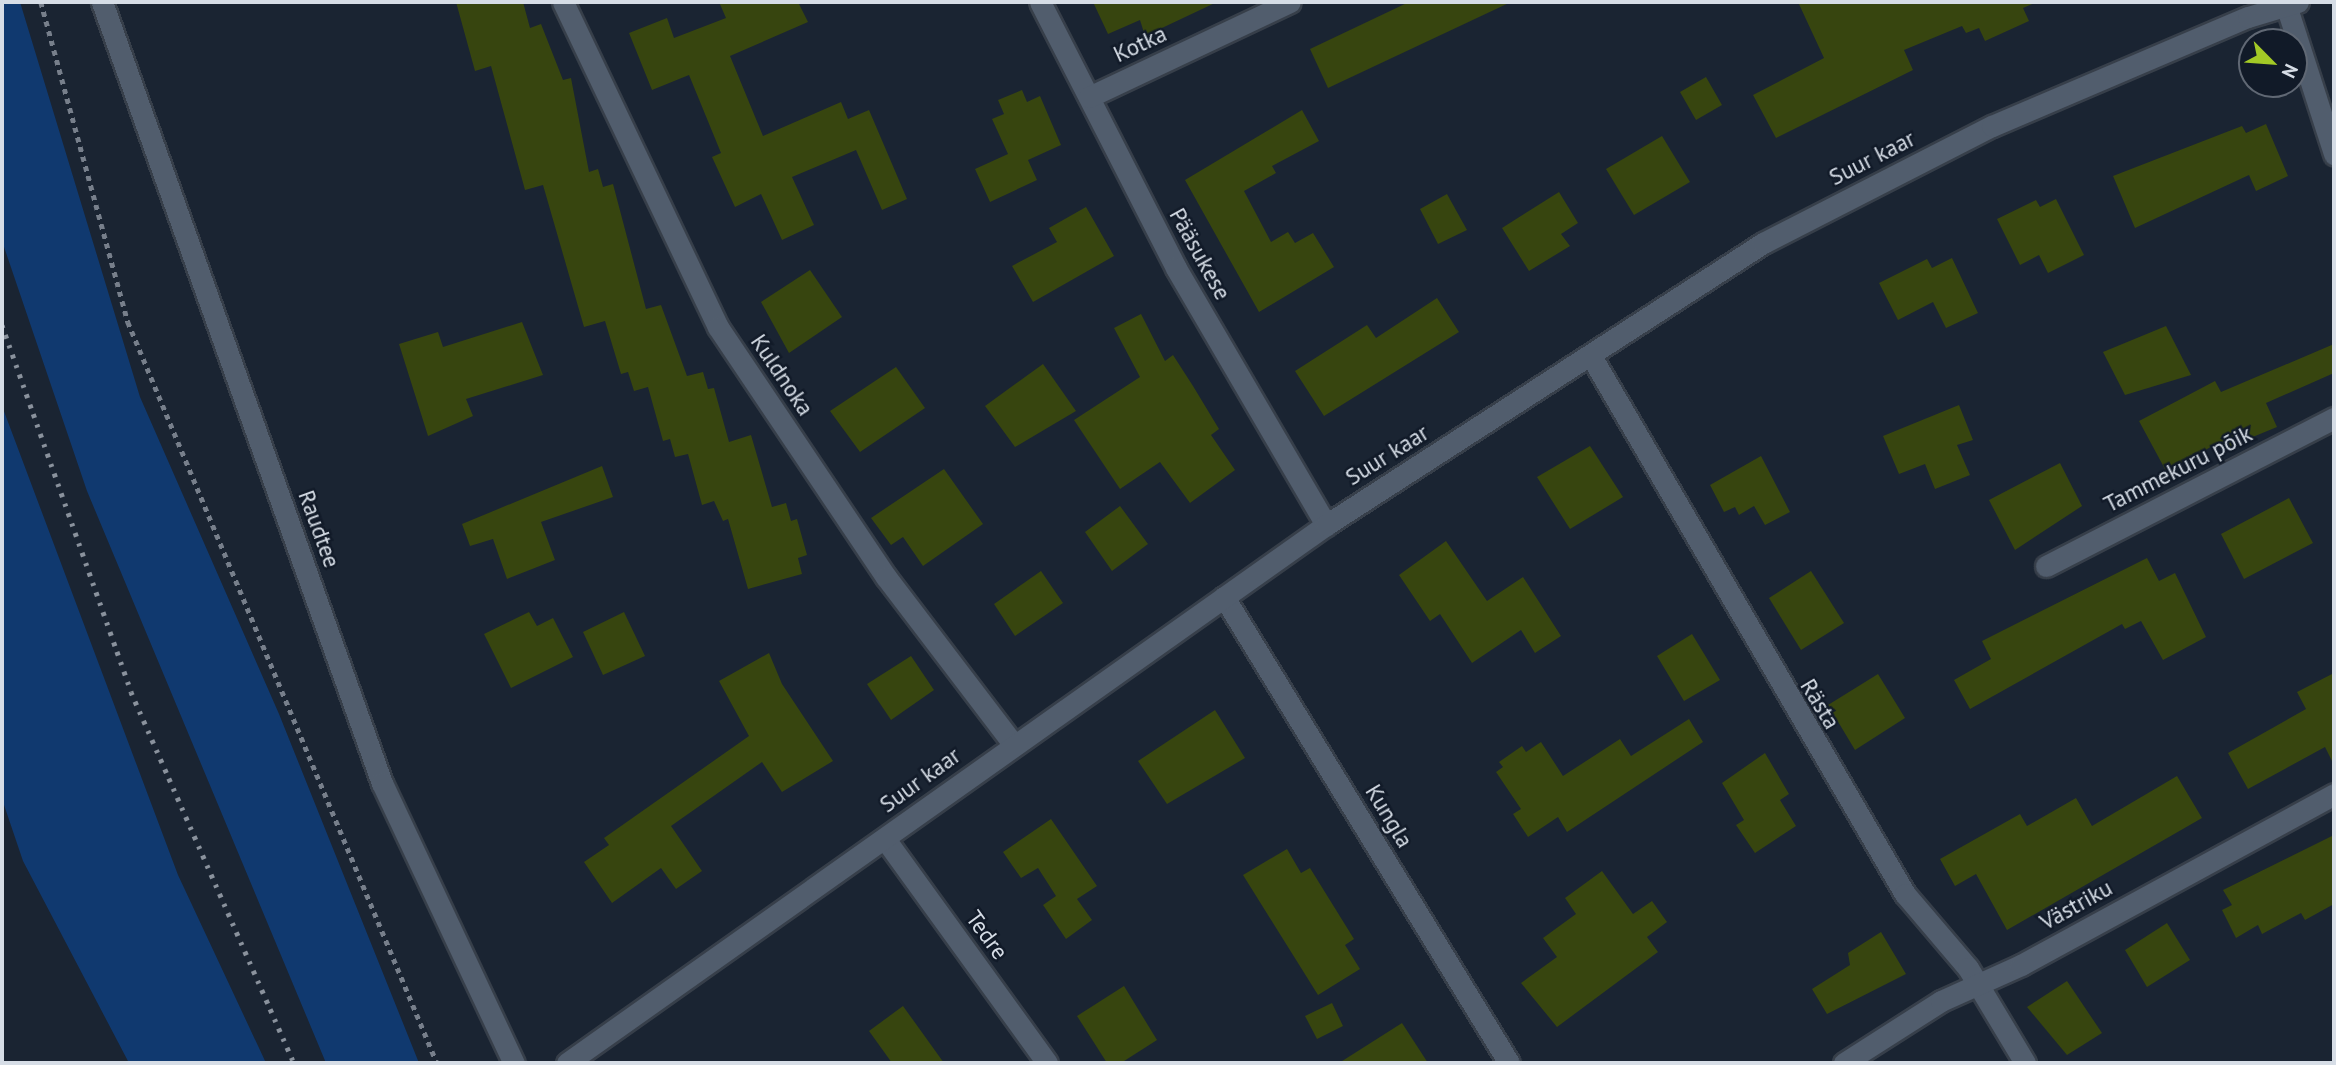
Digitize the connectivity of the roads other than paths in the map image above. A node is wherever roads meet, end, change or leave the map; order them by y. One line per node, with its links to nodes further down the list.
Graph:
1 (103, 2): 17 (street, Raudtee)
2 (563, 2): 13 (street, Kuldnoka)
3 (1040, 2): 6 (street, Pääsukese)
4 (1290, 2): 6 (street, Kotka)
5 (2292, 4): 7 (street); 8 (street, Suur kaar)
6 (1089, 97): 10 (street, Pääsukese)
7 (2334, 154)
8 (1591, 356): 10 (street, Suur kaar); 16 (street, Rästa)
9 (2334, 418): 11 (street, Tammekuru põik)
10 (1326, 525): 12 (street, Suur kaar)
11 (2046, 566)
12 (1224, 597): 13 (street, Suur kaar); 20 (street, Kungla)
13 (1013, 744): 15 (street, Suur kaar)
14 (2334, 794): 16 (street, Västriku)
15 (884, 839): 18 (street, Suur kaar); 19 (street, Tedre)
16 (1976, 985): 21 (street, Västriku); 22 (street, Rästa)
17 (513, 1063)
18 (567, 1063)
19 (1047, 1063)
20 (1509, 1063)
21 (1844, 1063)
22 (2025, 1063)

